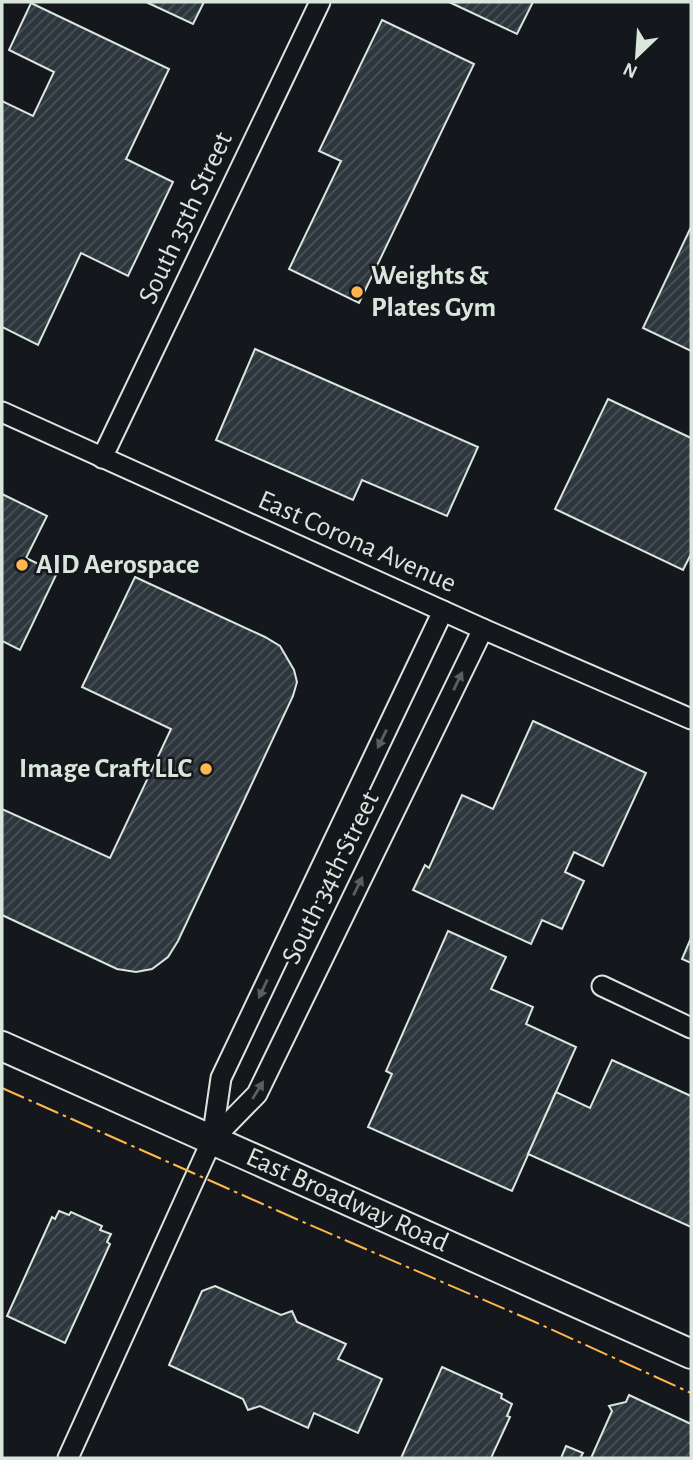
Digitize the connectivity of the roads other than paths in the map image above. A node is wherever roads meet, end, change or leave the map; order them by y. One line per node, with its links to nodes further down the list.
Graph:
1 (320, 2): 3 (street, South 35th Street)
2 (2, 412): 3 (street, East Corona Avenue)
3 (102, 458): 4 (street, East Corona Avenue)
4 (443, 611): 5 (street, East Corona Avenue); 10 (street, South 34th Street, one-way to 10)
5 (483, 629): 6 (street, East Corona Avenue); 10 (street, South 34th Street, one-way to 5)
6 (691, 719)
7 (602, 986): 8 (street)
8 (691, 1028)
9 (2, 1046): 10 (main road, East Broadway Road)
10 (212, 1140): 11 (main road, East Broadway Road); 12 (street, South 34th Street)
11 (691, 1354)
12 (68, 1458)

